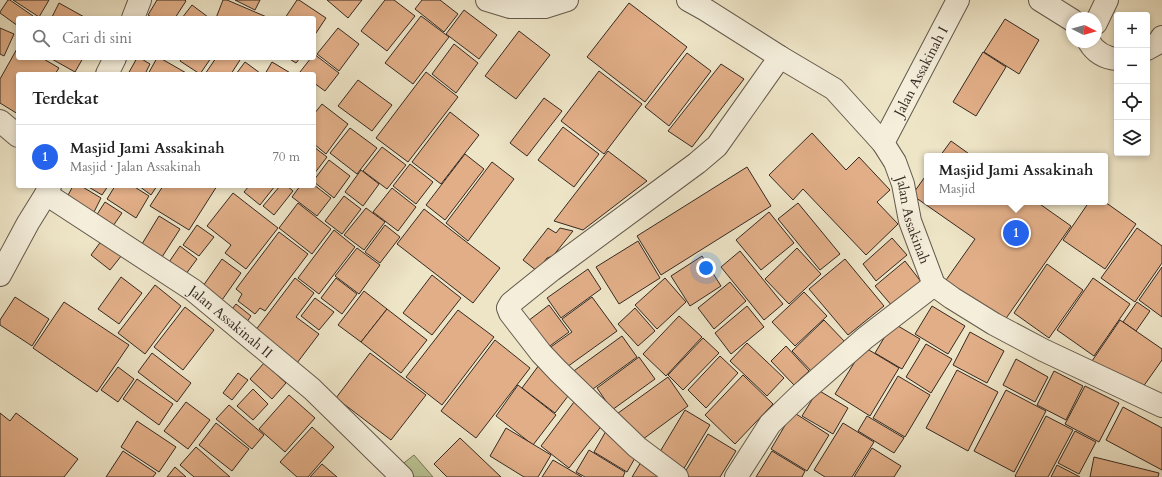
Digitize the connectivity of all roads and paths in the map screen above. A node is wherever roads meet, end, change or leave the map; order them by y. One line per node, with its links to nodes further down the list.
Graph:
1 (140, 0): 9 (street)
2 (488, 0): 3 (street)
3 (567, 0)
4 (688, 0): 14 (street, Jalan Assakinah)
5 (958, 0): 20 (street, Jalan Assakinah I)
6 (1040, 0): 10 (street)
7 (1107, 0): 8 (street)
8 (1101, 12)
9 (134, 16)
10 (1066, 16)
11 (1162, 37): 13 (street)
12 (1094, 48): 15 (street)
13 (1149, 48)
14 (780, 57): 20 (street, Jalan Assakinah); 26 (street)
15 (1114, 58)
16 (114, 60): 17 (street)
17 (108, 72)
18 (0, 121): 19 (street)
19 (16, 134)
20 (883, 143): 23 (street, Jalan Assakinah)
21 (48, 190): 22 (street); 25 (street, Jalan Assakinah II)
22 (0, 275)
23 (934, 285): 24 (street); 27 (street)
24 (1162, 406)
25 (400, 474)
26 (677, 477)
27 (736, 477)

